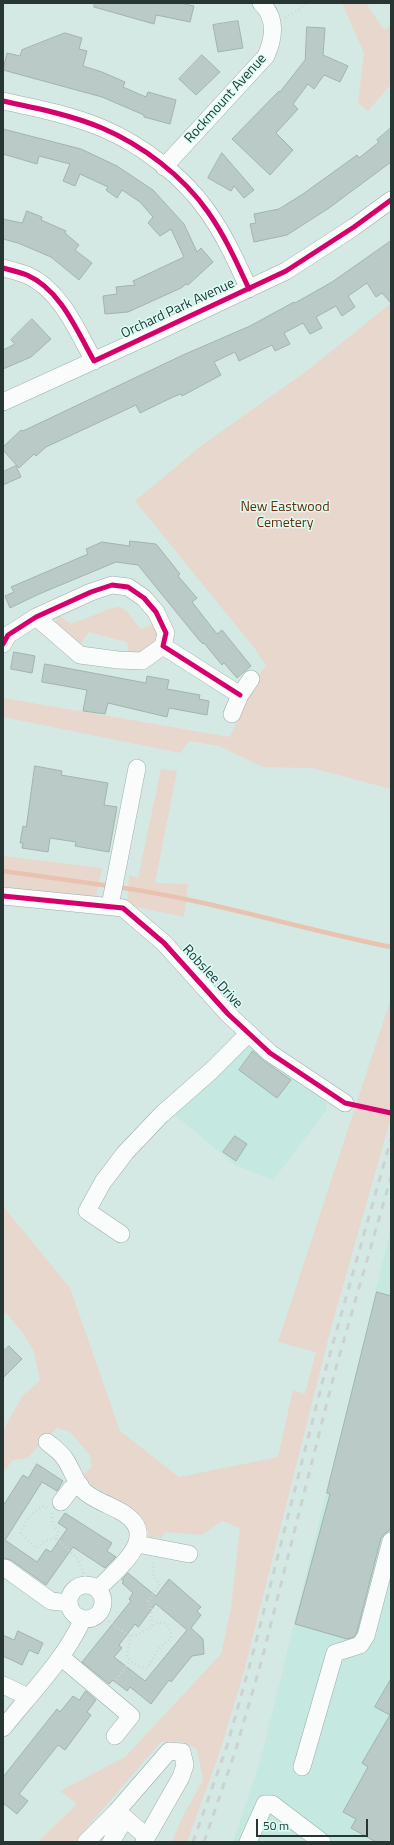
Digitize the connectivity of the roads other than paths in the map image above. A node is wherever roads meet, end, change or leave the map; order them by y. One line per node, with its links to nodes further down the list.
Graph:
1 (261, 3): 3 (street, Rockmount Avenue)
2 (3, 101): 3 (street)
3 (164, 167): 6 (street)
4 (391, 200): 6 (street, Orchard Park Avenue)
5 (3, 268): 7 (street)
6 (249, 290): 7 (street, Orchard Park Avenue)
7 (94, 361): 8 (street, Orchard Park Avenue)
8 (3, 402)
9 (36, 617): 10 (street); 11 (street); 11 (street)
10 (3, 644)
11 (163, 646): 13 (street)
12 (251, 679): 13 (street)
13 (240, 695): 14 (street)
14 (232, 714)
15 (137, 768): 17 (street)
16 (3, 896): 17 (street, Robslee Drive)
17 (110, 906): 18 (street, Robslee Drive)
18 (249, 1033): 19 (street, Robslee Drive); 20 (street)
19 (345, 1103)
20 (121, 1234)
21 (48, 1442): 22 (street)
22 (80, 1485): 23 (street); 25 (street)
23 (56, 1507)
24 (391, 1541): 36 (street)
25 (137, 1544): 26 (street); 28 (street)
26 (189, 1554)
27 (5, 1568): 29 (street)
28 (92, 1587): 29 (street); 30 (street)
29 (69, 1603): 30 (street)
30 (91, 1617): 31 (street)
31 (61, 1657): 33 (street); 35 (street)
32 (3, 1685): 33 (street)
33 (28, 1697): 34 (street)
34 (3, 1728)
35 (115, 1736)
36 (302, 1767)
37 (121, 1815): 38 (street); 38 (street); 39 (street); 40 (street)
38 (145, 1839)
39 (86, 1842)
40 (111, 1842)
41 (248, 1842): 42 (street)
42 (322, 1842)

